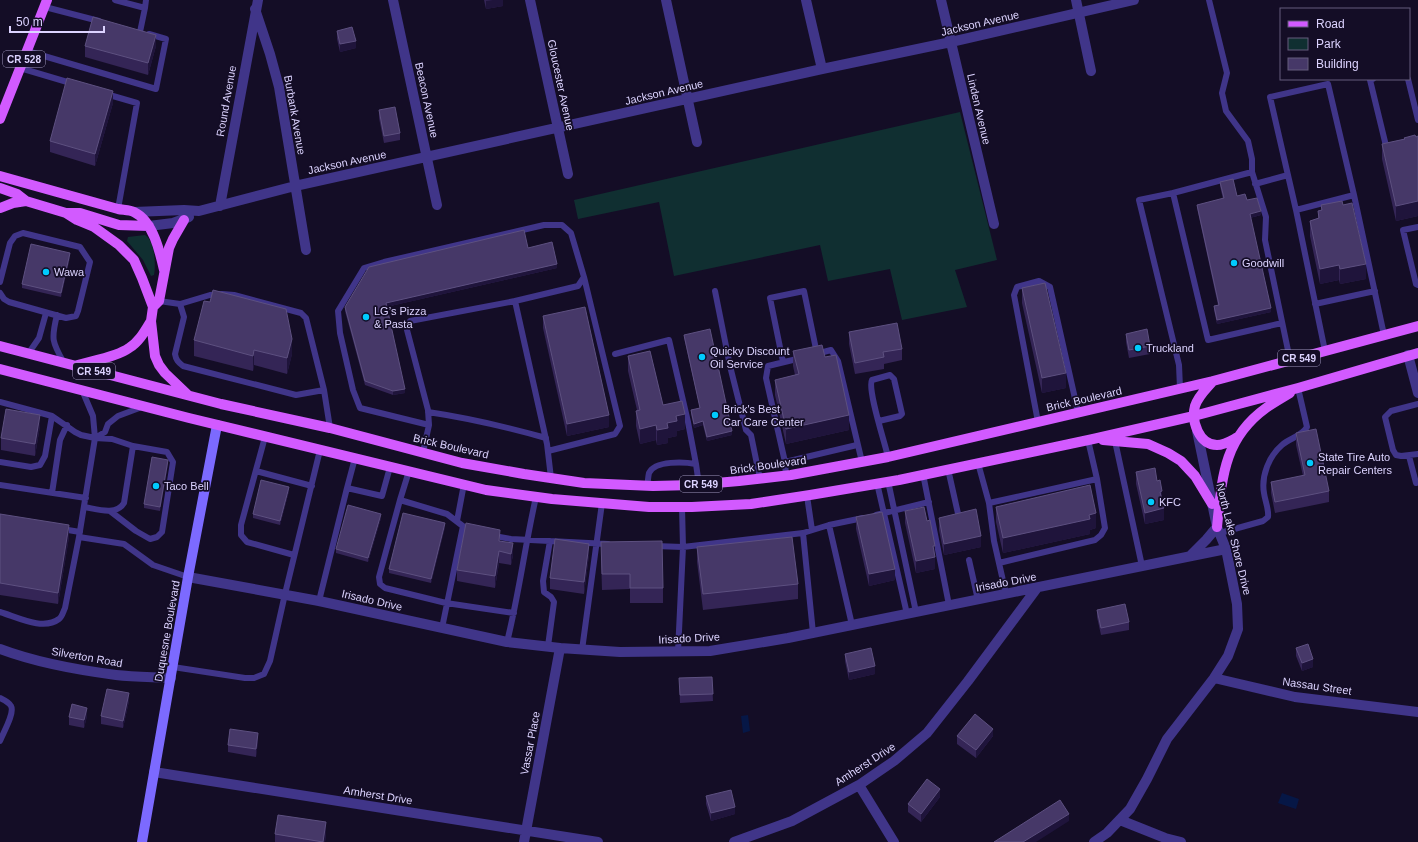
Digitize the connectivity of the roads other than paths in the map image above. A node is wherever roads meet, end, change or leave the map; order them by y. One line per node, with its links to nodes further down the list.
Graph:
1 (115, 0): 13 (lane)
2 (146, 0): 13 (lane)
3 (393, 0): 33 (street, Beacon Avenue)
4 (530, 0): 30 (street, Gloucester Avenue)
5 (666, 0): 27 (street)
6 (806, 0): 21 (street)
7 (941, 0): 18 (street, Linden Avenue)
8 (1076, 0): 14 (street)
9 (1134, 0): 14 (street, Jackson Avenue)
10 (1209, 0): 34 (lane)
11 (46, 3): 15 (lane); 19 (main road, CR 528)
12 (256, 5): 39 (street, Burbank Avenue); 45 (street, Round Avenue)
13 (145, 8): 17 (lane)
14 (1079, 13): 18 (street, Jackson Avenue); 22 (street)
15 (109, 24)
16 (132, 30): 17 (lane)
17 (140, 32): 19 (lane)
18 (951, 42): 21 (street, Jackson Avenue); 53 (street, Linden Avenue)
19 (27, 51): 20 (main road, CR 528)
20 (20, 68): 25 (lane); 28 (main road, CR 528)
21 (822, 69): 27 (street, Jackson Avenue)
22 (1091, 71)
23 (1370, 80): 32 (lane)
24 (1408, 80): 29 (lane)
25 (77, 85)
26 (100, 92): 47 (lane)
27 (688, 99): 30 (street, Jackson Avenue); 31 (street)
28 (0, 119)
29 (1418, 120)
30 (558, 128): 33 (street, Jackson Avenue); 35 (street, Gloucester Avenue)
31 (696, 142)
32 (1395, 150)
33 (426, 157): 39 (street, Jackson Avenue); 44 (street, Beacon Avenue)
34 (1252, 172): 38 (lane); 41 (lane)
35 (568, 174)
36 (1288, 175): 38 (lane); 42 (lane); 48 (lane)
37 (0, 176): 47 (main road, Jackson Avenue)
38 (1255, 184): 72 (lane)
39 (295, 186): 45 (street, Jackson Avenue); 56 (street, Burbank Avenue)
40 (0, 188): 43 (main road, Jackson Avenue)
41 (1173, 193): 72 (lane); 87 (lane)
42 (1354, 195): 48 (lane); 63 (lane)
43 (26, 201): 46 (main road); 51 (main road, Jackson Avenue)
44 (437, 205)
45 (220, 206): 49 (street, Jackson Avenue)
46 (0, 208)
47 (118, 209): 50 (main road, Jackson Avenue)
48 (1296, 210): 68 (lane)
49 (199, 211): 50 (street, Jackson Avenue); 52 (street, Jackson Avenue)
50 (134, 212): 54 (main road)
51 (66, 213): 54 (main road, Jackson Avenue); 66 (main road)
52 (184, 220): 54 (street, Jackson Avenue); 58 (main road)
53 (994, 224)
54 (149, 226): 58 (main road)
55 (1418, 227): 61 (lane)
56 (306, 250)
57 (3, 262): 60 (lane); 70 (lane)
58 (164, 270): 66 (main road)
59 (584, 277): 65 (lane); 104 (lane); 116 (lane)
60 (0, 282)
61 (1418, 284)
62 (715, 291): 134 (lane)
63 (1375, 291): 68 (lane); 74 (lane)
64 (0, 293): 69 (lane)
65 (515, 301): 96 (lane); 110 (lane)
66 (156, 304): 67 (lane); 71 (main road)
67 (180, 304): 90 (lane); 90 (lane)
68 (1315, 304): 76 (lane)
69 (46, 313): 70 (lane); 77 (lane)
70 (57, 315): 83 (lane)
71 (151, 321): 84 (main road); 92 (main road)
72 (1282, 323): 81 (lane)
73 (1418, 326): 74 (main road, Brick Boulevard / CR 549)
74 (1384, 335): 76 (main road, Brick Boulevard / CR 549)
75 (0, 346): 77 (main road, Brick Boulevard / CR 549)
76 (1324, 351): 81 (main road, Brick Boulevard / CR 549)
77 (28, 354): 83 (main road, Brick Boulevard / CR 549)
78 (615, 354): 126 (lane)
79 (817, 354): 82 (lane); 82 (lane); 113 (lane)
80 (1413, 354): 88 (main road, CR 549); 91 (street)
81 (1290, 360): 86 (main road, Brick Boulevard / CR 549)
82 (783, 362): 123 (lane)
83 (64, 363): 84 (main road, Brick Boulevard / CR 549)
84 (74, 366): 92 (main road, Brick Boulevard / CR 549)
85 (1, 370): 89 (main road, CR 549)
86 (1213, 381): 87 (main road, Brick Boulevard / CR 549); 99 (main road)
87 (1180, 388): 97 (main road, Brick Boulevard / CR 549)
88 (1298, 388): 99 (main road, CR 549); 108 (main road); 165 (lane)
89 (82, 390): 95 (main road, CR 549); 109 (lane)
90 (324, 390): 105 (lane)
91 (1418, 393)
92 (188, 394): 105 (main road, Brick Boulevard / CR 549)
93 (0, 402): 98 (lane)
94 (1418, 404): 119 (lane)
95 (143, 406): 103 (main road, CR 549); 109 (lane)
96 (428, 412): 104 (lane); 110 (lane)
97 (1078, 412): 101 (main road, Brick Boulevard / CR 549); 101 (lane)
98 (52, 416): 102 (lane); 122 (lane)
99 (1194, 416): 106 (main road); 111 (main road, CR 549)
100 (879, 421): 100 (lane); 120 (lane)
101 (1038, 422): 120 (main road, Brick Boulevard / CR 549)
102 (66, 425): 109 (lane); 145 (lane)
103 (217, 425): 107 (main road, CR 549); 182 (street, Duquesne Boulevard)
104 (429, 425): 117 (lane)
105 (330, 428): 117 (main road, Brick Boulevard / CR 549)
106 (1197, 431): 108 (main road); 153 (street, North Lake Shore Drive)
107 (265, 437): 115 (main road, CR 549); 129 (lane)
108 (1238, 437): 165 (main road)
109 (95, 438): 114 (lane); 148 (lane)
110 (546, 438): 116 (lane)
111 (1091, 440): 112 (main road); 125 (main road, CR 549); 135 (lane)
112 (1115, 441): 153 (main road); 181 (lane)
113 (857, 445): 123 (lane); 124 (lane)
114 (133, 446): 157 (lane); 157 (lane)
115 (320, 450): 121 (main road, CR 549); 142 (lane)
116 (548, 450): 133 (lane)
117 (422, 452): 133 (main road, Brick Boulevard / CR 549)
118 (1418, 454): 119 (lane)
119 (1409, 456): 137 (lane)
120 (888, 457): 124 (main road, Brick Boulevard / CR 549)
121 (355, 458): 127 (main road, CR 549); 144 (lane)
122 (0, 462)
123 (785, 462): 132 (lane)
124 (862, 462): 132 (main road, Brick Boulevard / CR 549)
125 (978, 462): 128 (main road, CR 549); 152 (lane)
126 (696, 464): 141 (lane); 143 (lane)
127 (390, 466): 130 (main road, CR 549); 144 (lane)
128 (948, 469): 131 (main road, CR 549); 159 (lane)
129 (256, 470): 142 (lane); 177 (lane)
130 (409, 471): 138 (main road, CR 549); 149 (lane)
131 (923, 474): 136 (main road, CR 549); 150 (lane)
132 (786, 476): 134 (main road, Brick Boulevard / CR 549)
133 (551, 478): 143 (main road, Brick Boulevard / CR 549)
134 (760, 479): 141 (main road, Brick Boulevard / CR 549)
135 (1097, 479): 152 (lane); 180 (lane)
136 (888, 482): 139 (main road, CR 549); 156 (lane)
137 (1416, 483)
138 (464, 484): 147 (main road, CR 549); 160 (lane)
139 (877, 484): 146 (main road, CR 549); 158 (lane)
140 (0, 485): 145 (lane)
141 (699, 485): 143 (main road, Brick Boulevard / CR 549)
142 (312, 486): 177 (lane)
143 (647, 486)
144 (347, 488): 187 (lane)
145 (52, 493): 148 (lane)
146 (807, 496): 155 (main road, CR 549); 164 (lane)
147 (536, 497): 151 (main road, CR 549); 170 (lane)
148 (86, 498): 154 (lane)
149 (400, 500): 160 (lane); 188 (lane)
150 (929, 502): 156 (lane); 189 (lane)
151 (602, 503): 155 (main road, CR 549); 172 (lane)
152 (989, 503): 180 (lane)
153 (1212, 504): 165 (street, North Lake Shore Drive)
154 (84, 507): 157 (lane); 168 (lane)
155 (682, 507): 175 (lane)
156 (894, 510): 158 (lane); 192 (lane)
157 (110, 511)
158 (884, 513): 162 (lane); 192 (lane)
159 (959, 518)
160 (456, 521): 161 (lane)
161 (463, 526): 166 (lane); 188 (lane)
162 (829, 526): 164 (lane); 193 (lane)
163 (58, 528): 168 (lane)
164 (812, 530): 167 (lane)
165 (1218, 530): 176 (street, North Lake Shore Drive); 178 (street)
166 (475, 532)
167 (803, 533): 175 (lane); 195 (lane)
168 (80, 535): 182 (lane); 190 (lane)
169 (489, 535): 170 (lane)
170 (526, 540): 171 (lane); 191 (lane)
171 (550, 541): 172 (lane); 197 (lane)
172 (596, 543): 173 (lane); 200 (lane)
173 (612, 544)
174 (652, 546): 175 (lane)
175 (683, 547): 201 (lane)
176 (1226, 549): 178 (street, Irisado Drive); 204 (street, North Lake Shore Drive)
177 (294, 555): 184 (lane)
178 (1190, 556): 181 (street, Irisado Drive)
179 (969, 560): 186 (lane)
180 (999, 563): 185 (lane)
181 (1142, 566): 183 (street, Irisado Drive)
182 (188, 577): 184 (street, Irisado Drive); 202 (street, Duquesne Boulevard)
183 (1037, 588): 185 (street, Irisado Drive); 209 (street, Amherst Drive)
184 (285, 594): 187 (street, Irisado Drive); 202 (lane)
185 (1006, 594): 186 (street, Irisado Drive)
186 (978, 600): 189 (street, Irisado Drive)
187 (319, 601): 194 (street, Irisado Drive)
188 (446, 603): 191 (lane); 194 (lane)
189 (949, 605): 192 (street, Irisado Drive)
190 (0, 612)
191 (514, 613): 196 (lane)
192 (911, 613): 193 (street, Irisado Drive)
193 (852, 625): 195 (street, Irisado Drive)
194 (442, 628): 196 (street, Irisado Drive)
195 (813, 633): 201 (street, Irisado Drive)
196 (507, 642): 197 (street, Irisado Drive)
197 (548, 646): 198 (street, Irisado Drive)
198 (560, 648): 200 (street, Irisado Drive); 211 (street, Vassar Place)
199 (0, 649): 203 (street, Silverton Road)
200 (582, 650): 201 (street, Irisado Drive)
201 (678, 652)
202 (173, 667): 203 (street, Duquesne Boulevard)
203 (172, 678): 208 (street, Duquesne Boulevard)
204 (1214, 678): 206 (street, Nassau Street); 210 (street, North Lake Shore Drive)
205 (0, 698): 207 (lane)
206 (1418, 712)
207 (0, 740)
208 (154, 772): 211 (street, Amherst Drive); 212 (street, Duquesne Boulevard)
209 (858, 785): 215 (street, Amherst Drive); 216 (street)
210 (1120, 820): 217 (street, North Lake Shore Drive); 218 (street)
211 (526, 830): 213 (street, Vassar Place); 214 (street, Amherst Drive)
212 (142, 842)
213 (524, 842)
214 (598, 842)
215 (734, 842)
216 (894, 842)
217 (1094, 842)
218 (1181, 842)

